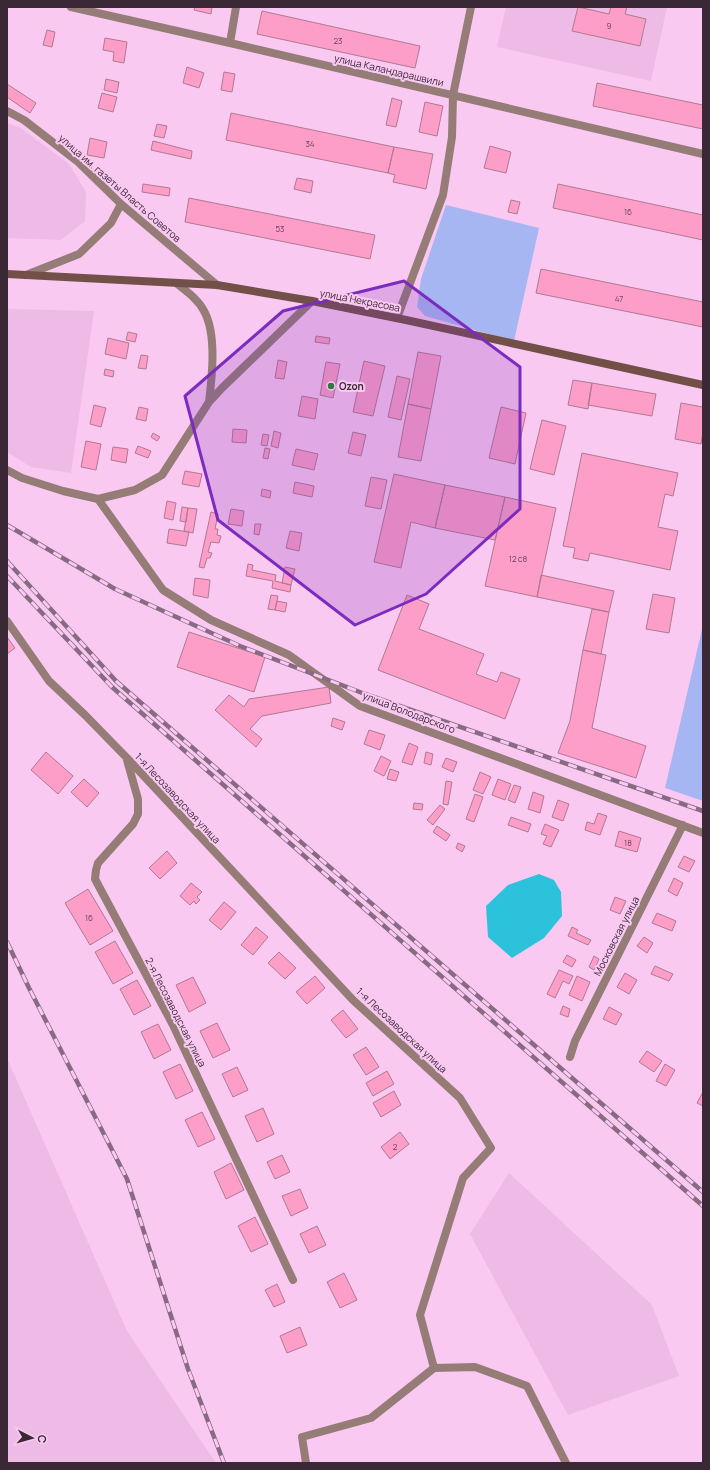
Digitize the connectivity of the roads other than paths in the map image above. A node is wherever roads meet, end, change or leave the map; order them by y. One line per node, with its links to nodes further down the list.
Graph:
1 (71, 7): 4 (street, улица Каландарашвили)
2 (236, 7): 4 (street)
3 (471, 7): 5 (street)
4 (230, 43): 5 (street, улица Каландарашвили)
5 (453, 95): 7 (street, улица Каландарашвили); 14 (street)
6 (7, 111): 8 (street, улица им. газеты Власть Советов)
7 (703, 154)
8 (121, 204): 10 (street); 12 (street, улица им. газеты Власть Советов)
9 (7, 274): 10 (main road, улица Некрасова)
10 (26, 275): 11 (main road, улица Некрасова)
11 (176, 283): 12 (main road, улица Некрасова); 16 (street)
12 (217, 285): 13 (main road, улица Некрасова)
13 (312, 301): 14 (main road, улица Некрасова); 16 (street)
14 (397, 318): 15 (main road, улица Некрасова)
15 (703, 385)
16 (209, 402): 18 (street)
17 (7, 470): 18 (street)
18 (98, 499): 21 (street, улица Володарского)
19 (7, 621): 20 (street, 1-я Лесозаводская улица)
20 (127, 758): 24 (street, 2-я Лесозаводская улица); 25 (street, 1-я Лесозаводская улица)
21 (684, 825): 22 (street, улица Володарского); 23 (street, Московская улица)
22 (703, 833)
23 (570, 1057)
24 (294, 1280)
25 (434, 1368): 26 (street); 27 (street)
26 (306, 1463)
27 (566, 1463)

